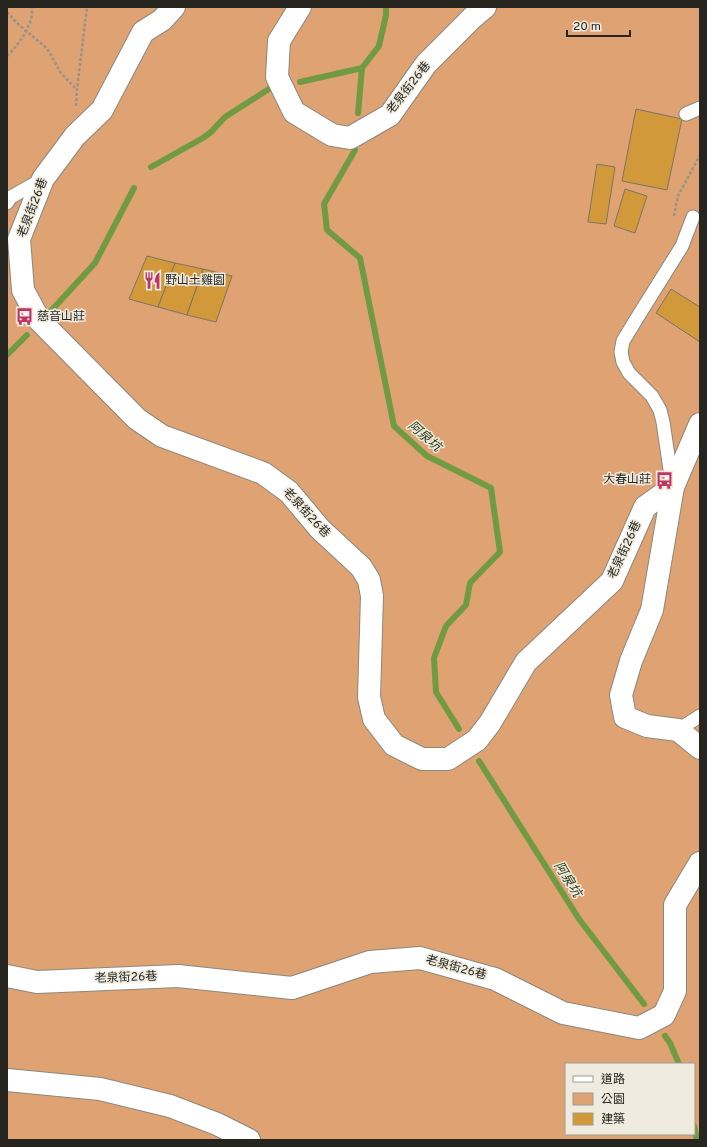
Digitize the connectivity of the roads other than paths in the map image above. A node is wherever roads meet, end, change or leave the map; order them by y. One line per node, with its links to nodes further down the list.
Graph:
1 (174, 7): 6 (street, 老泉街26巷)
2 (300, 7): 3 (street, 老泉街26巷)
3 (485, 7)
4 (700, 108): 5 (lane)
5 (686, 114)
6 (43, 178): 7 (lane); 10 (street, 老泉街26巷)
7 (7, 203)
8 (693, 217): 10 (lane)
9 (700, 424): 10 (street)
10 (673, 487): 12 (street)
11 (700, 716): 12 (lane)
12 (678, 730): 13 (street)
13 (700, 748)
14 (700, 863): 15 (street, 老泉街26巷)
15 (7, 976)
16 (7, 1080): 17 (street)
17 (249, 1140)

